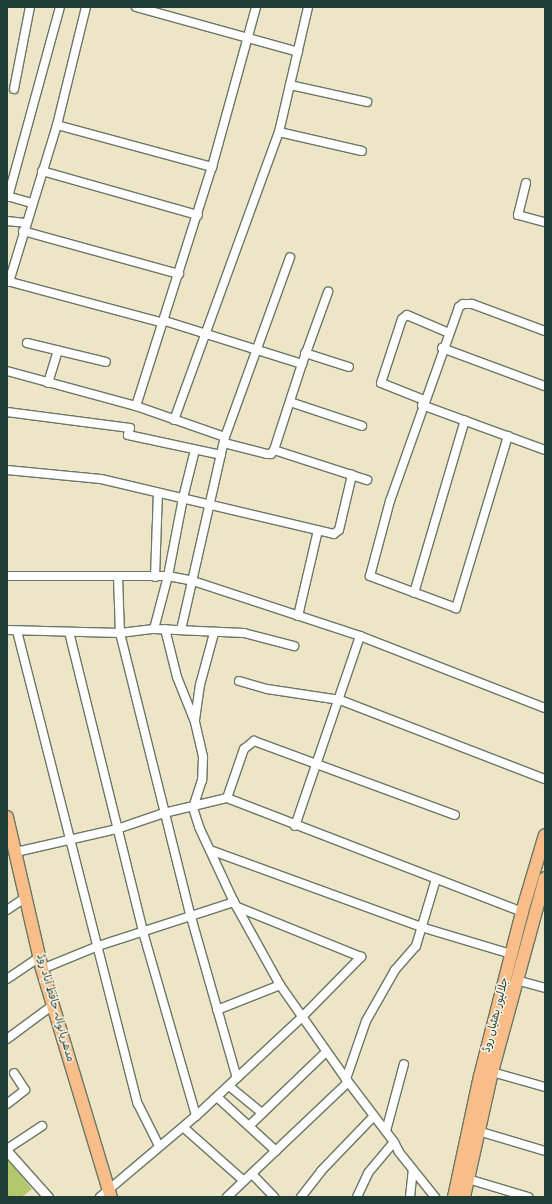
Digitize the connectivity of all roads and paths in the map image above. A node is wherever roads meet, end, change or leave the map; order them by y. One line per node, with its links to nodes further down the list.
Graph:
1 (30, 7): 10 (street)
2 (60, 7): 18 (street)
3 (86, 7): 12 (street)
4 (136, 7): 7 (street)
5 (256, 7): 7 (street)
6 (308, 7): 8 (street)
7 (248, 38): 8 (street); 15 (street)
8 (298, 52): 9 (street)
9 (290, 85): 11 (street); 13 (street)
10 (14, 89)
11 (367, 102)
12 (57, 125): 15 (street); 16 (street)
13 (279, 132): 14 (street); 31 (street)
14 (362, 151)
15 (212, 167): 20 (street)
16 (42, 171): 19 (street); 20 (street)
17 (526, 184): 22 (street)
18 (7, 196): 19 (street)
19 (32, 203): 23 (street)
20 (198, 215): 25 (street)
21 (7, 221): 23 (street)
22 (545, 222)
23 (24, 227): 25 (street); 26 (street)
24 (290, 257): 35 (street)
25 (179, 274): 28 (street)
26 (8, 282): 28 (street)
27 (328, 292): 36 (street)
28 (165, 321): 31 (street); 45 (street)
29 (545, 331): 30 (street)
30 (449, 332): 33 (street); 44 (street)
31 (205, 334): 35 (street); 47 (street)
32 (27, 343): 34 (street)
33 (442, 348): 42 (street); 44 (street)
34 (58, 350): 37 (street); 41 (street)
35 (257, 350): 38 (street); 51 (street)
36 (306, 353): 38 (street); 39 (street)
37 (106, 362)
38 (302, 364): 43 (street)
39 (348, 367)
40 (7, 371): 41 (street)
41 (48, 382): 45 (street)
42 (545, 386)
43 (290, 402): 49 (street); 53 (street)
44 (423, 403): 48 (street); 68 (street)
45 (136, 406): 47 (street)
46 (7, 412): 52 (street)
47 (174, 420): 51 (street)
48 (465, 420): 50 (street); 68 (street)
49 (362, 426)
50 (508, 436): 54 (street); 68 (street)
51 (224, 440): 53 (street); 55 (street)
52 (195, 450): 55 (street); 60 (street)
53 (274, 450): 57 (street)
54 (545, 450)
55 (221, 455): 61 (street)
56 (7, 470): 59 (street)
57 (352, 475): 58 (street); 62 (street)
58 (367, 480)
59 (158, 493): 60 (street); 66 (street)
60 (183, 498): 61 (street); 64 (street)
61 (209, 505): 62 (street); 67 (street)
62 (318, 530): 69 (street)
63 (7, 576): 65 (street)
64 (168, 576): 66 (street); 67 (street); 70 (street)
65 (118, 577): 66 (street); 76 (street)
66 (155, 577)
67 (193, 581): 69 (street); 74 (street)
68 (414, 593)
69 (298, 616): 78 (street)
70 (154, 629): 71 (street); 76 (street)
71 (165, 629): 74 (street); 83 (street)
72 (7, 630): 73 (street)
73 (17, 630): 75 (street); 94 (street)
74 (181, 630): 77 (street)
75 (69, 632): 76 (street); 92 (street)
76 (120, 633): 88 (street)
77 (214, 633): 79 (street); 83 (street)
78 (360, 636): 81 (street); 82 (street)
79 (294, 646)
80 (239, 681): 81 (street)
81 (340, 700): 84 (street); 85 (street)
82 (545, 708)
83 (195, 722): 87 (street)
84 (317, 764): 86 (street); 89 (street); 91 (street)
85 (545, 779)
86 (227, 798): 87 (street); 91 (street)
87 (193, 808): 88 (street); 95 (street)
88 (164, 813): 92 (street); 103 (street)
89 (455, 815)
90 (7, 817): 96 (main road, مدھریانوالہ حافظ آباد روڈ)
91 (295, 826): 97 (street)
92 (118, 829): 94 (street); 105 (street)
93 (545, 834): 102 (main road, جلالپور بھٹیاں روڈ)
94 (69, 840): 96 (street); 106 (street)
95 (210, 850): 100 (street); 104 (street)
96 (16, 852): 99 (main road, مدھریانوالہ حافظ آباد روڈ)
97 (436, 878): 102 (street); 104 (street)
98 (545, 878): 110 (main road, جلالپور بھٹیاں روڈ)
99 (26, 896): 101 (street); 108 (main road, مدھریانوالہ حافظ آباد روڈ)
100 (236, 905): 103 (street); 111 (street); 115 (street)
101 (7, 910)
102 (522, 912): 107 (main road, جلالپور بھٹیاں روڈ)
103 (191, 917): 105 (street); 114 (street)
104 (421, 926): 107 (street); 122 (street)
105 (143, 932): 106 (street); 128 (street)
106 (98, 946): 108 (street); 136 (street)
107 (511, 954): 152 (main road, جلالپور بھٹیاں روڈ)
108 (41, 963): 109 (street); 113 (main road, مدھریانوالہ حافظ آباد روڈ)
109 (7, 979)
110 (516, 980): 112 (street); 119 (main road, جلالپور بھٹیاں روڈ)
111 (280, 985): 114 (street); 115 (street)
112 (545, 988)
113 (53, 1005): 116 (street); 144 (main road, مدھریانوالہ حافظ آباد روڈ)
114 (217, 1010): 121 (street)
115 (301, 1018): 117 (street); 121 (street)
116 (7, 1039)
117 (326, 1052): 122 (street); 127 (street)
118 (404, 1064): 133 (street)
119 (492, 1072): 124 (street); 134 (main road, جلالپور بھٹیاں روڈ)
120 (14, 1073): 126 (street)
121 (237, 1078): 123 (street)
122 (347, 1081): 129 (street); 138 (street)
123 (229, 1086): 125 (street); 127 (street)
124 (545, 1087)
125 (217, 1097): 128 (street); 131 (street)
126 (7, 1104)
127 (262, 1113): 131 (street)
128 (196, 1116): 132 (street)
129 (374, 1116): 133 (street); 148 (street)
130 (42, 1126): 137 (street)
131 (249, 1126): 138 (street)
132 (182, 1127): 136 (street); 143 (street)
133 (386, 1131): 135 (street)
134 (478, 1131): 139 (street); 142 (main road, جلالپور بھٹیاں روڈ)
135 (394, 1142): 140 (street); 149 (street)
136 (158, 1146): 144 (street)
137 (7, 1150): 146 (street)
138 (276, 1151): 141 (street)
139 (545, 1151)
140 (413, 1170): 150 (street); 151 (street)
141 (252, 1174): 143 (street); 147 (street)
142 (468, 1179): 153 (main road, جلالپور بھٹیاں روڈ); 154 (street)
143 (244, 1181): 145 (street)
144 (106, 1195)
145 (231, 1196)
146 (48, 1197)
147 (274, 1197)
148 (301, 1197)
149 (357, 1197)
150 (410, 1197)
151 (435, 1197)
152 (454, 1197)
153 (464, 1197)
154 (528, 1197)

